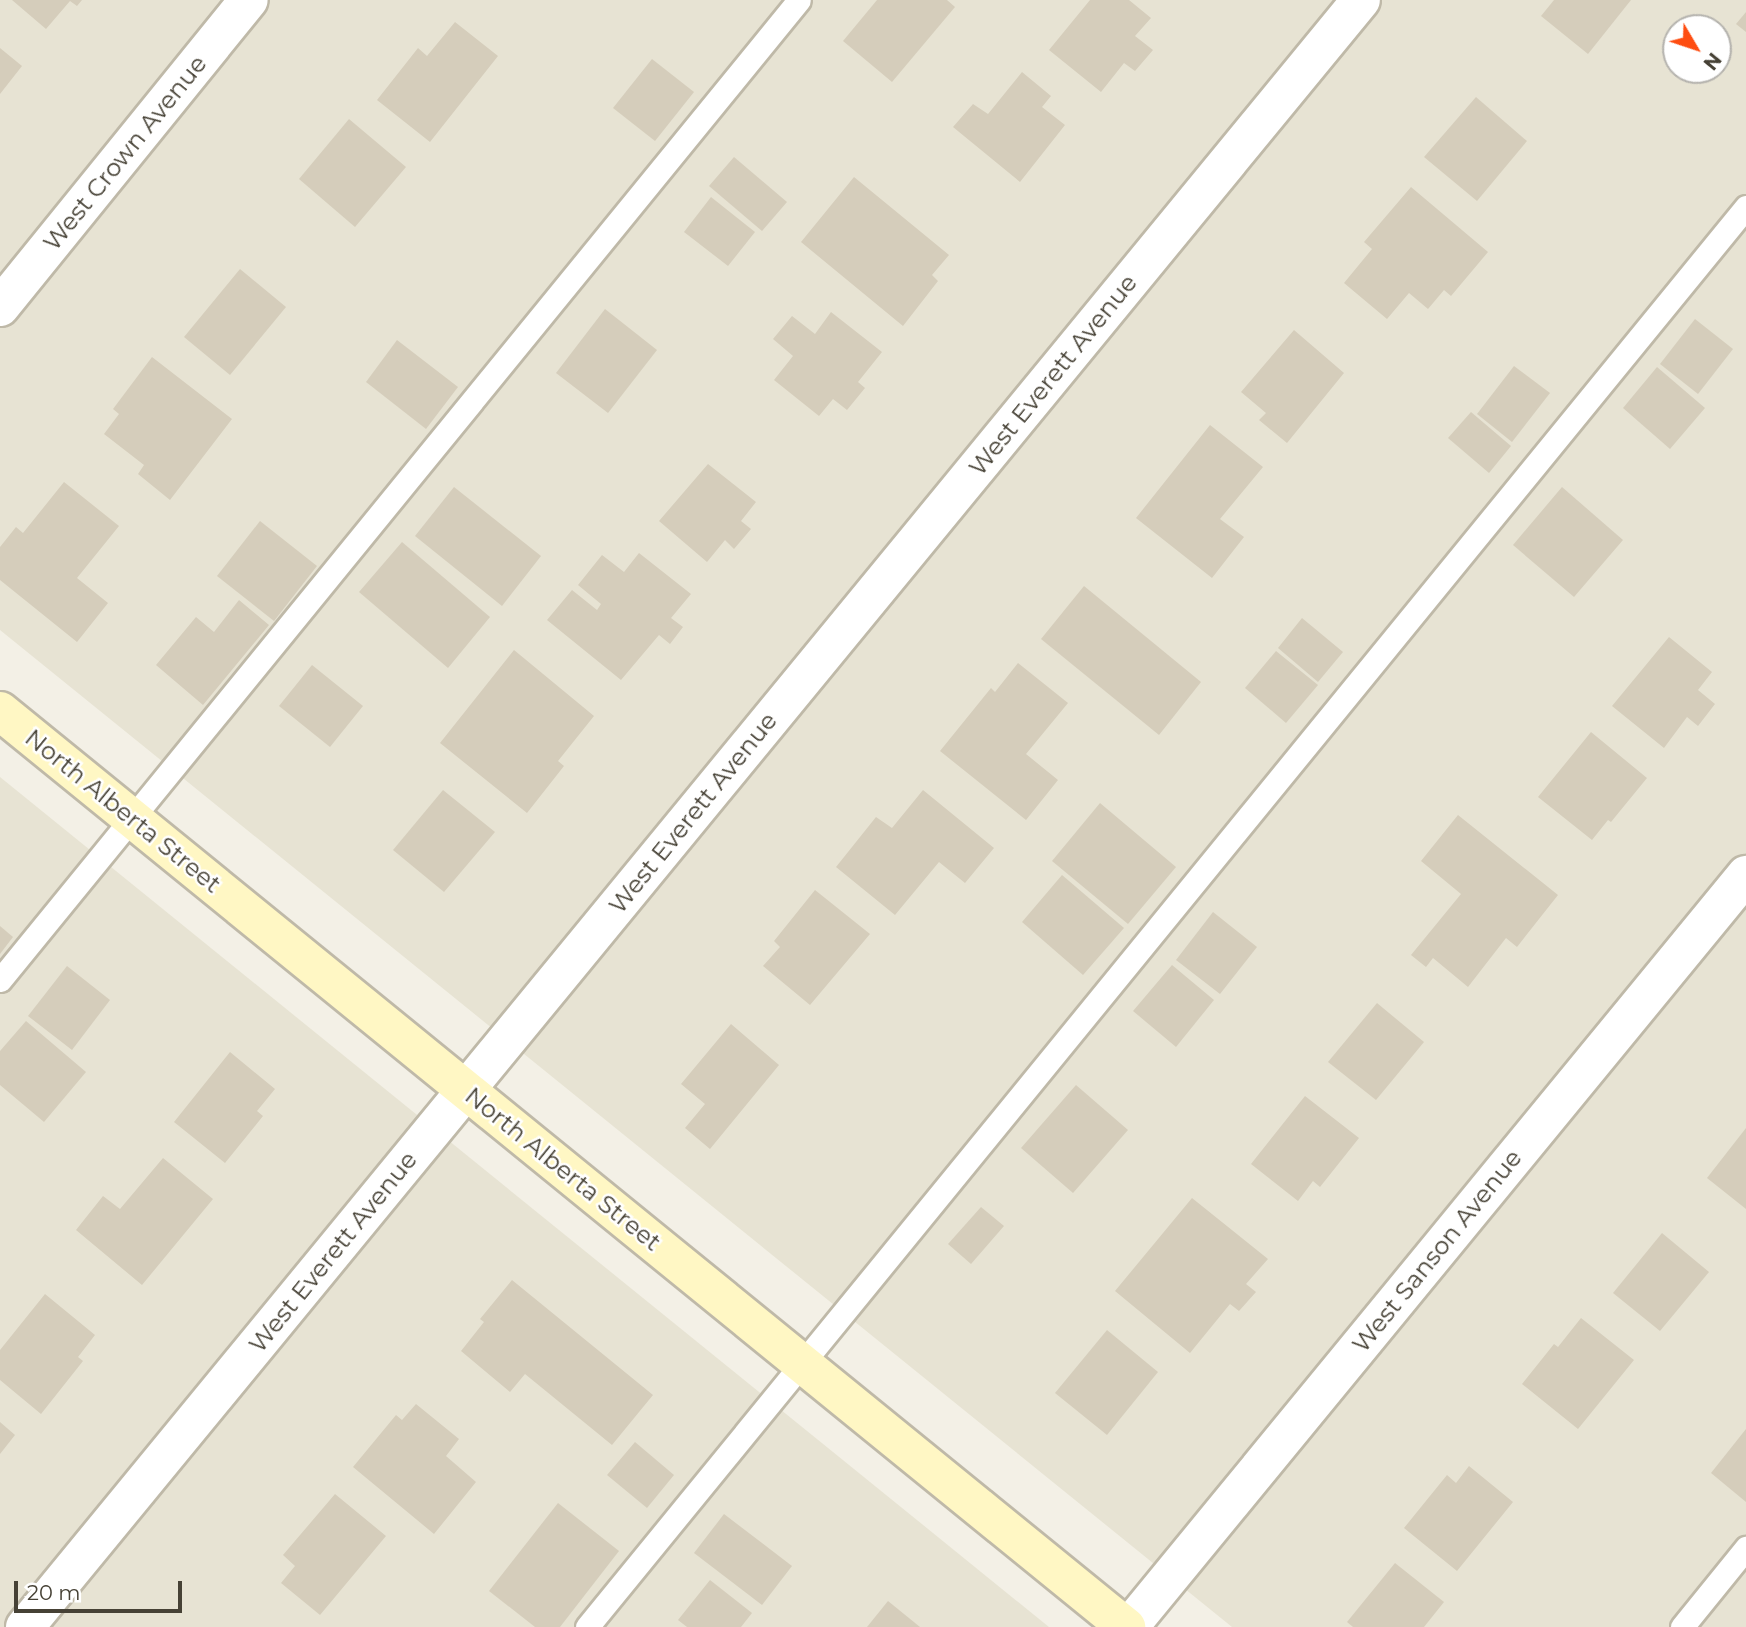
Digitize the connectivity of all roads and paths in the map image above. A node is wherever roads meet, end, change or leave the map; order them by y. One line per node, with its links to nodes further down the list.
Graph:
1 (249, 0): 5 (street, West Crown Avenue)
2 (799, 0): 7 (lane)
3 (1361, 0): 10 (street, West Everett Avenue)
4 (1746, 206): 11 (lane)
5 (0, 307)
6 (0, 711): 7 (main road, North Alberta Street)
7 (133, 819): 9 (lane); 10 (main road, North Alberta Street)
8 (1746, 875): 15 (street, West Sanson Avenue)
9 (0, 980)
10 (466, 1090): 11 (main road, North Alberta Street); 13 (street, West Everett Avenue)
11 (804, 1362): 14 (lane); 15 (main road, North Alberta Street)
12 (1746, 1548): 16 (lane)
13 (24, 1627)
14 (587, 1627)
15 (1128, 1627)
16 (1682, 1627)

